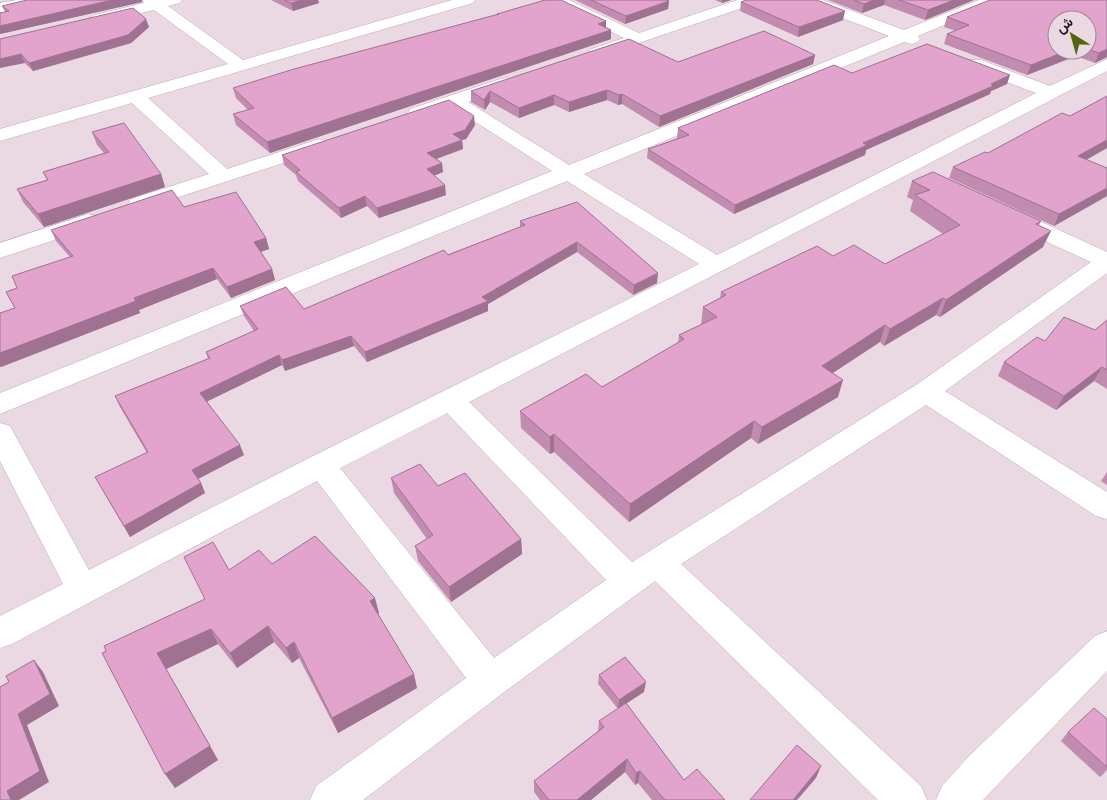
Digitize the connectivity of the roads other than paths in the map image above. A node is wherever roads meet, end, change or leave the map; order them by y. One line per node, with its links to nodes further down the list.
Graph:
1 (38, 0): 9 (street)
2 (175, 0): 8 (street)
3 (468, 0): 17 (street)
4 (557, 0): 12 (street)
5 (752, 0): 12 (street)
6 (809, 0): 11 (street)
7 (992, 0): 11 (street)
8 (153, 2): 10 (street); 17 (street)
9 (0, 8)
10 (88, 20)
11 (904, 36): 13 (street); 26 (street)
12 (638, 38): 14 (street)
13 (932, 47)
14 (583, 57)
15 (959, 57): 19 (street)
16 (1107, 64): 19 (street)
17 (240, 66): 20 (street)
18 (519, 79): 21 (street)
19 (1051, 93): 25 (street)
20 (136, 97): 23 (street); 27 (street)
21 (454, 101): 22 (street); 26 (street)
22 (398, 119)
23 (0, 135)
24 (334, 140): 27 (street)
25 (906, 168): 28 (street); 34 (street)
26 (569, 173): 34 (street); 37 (street)
27 (223, 176): 29 (street)
28 (932, 180)
29 (121, 210)
30 (1002, 212): 33 (street)
31 (102, 216): 32 (street)
32 (0, 251)
33 (1107, 262): 35 (street)
34 (716, 265): 36 (street)
35 (926, 392): 40 (street); 41 (street)
36 (450, 400): 39 (street); 41 (street)
37 (0, 404)
38 (0, 433): 42 (street)
39 (321, 465): 42 (street); 45 (street)
40 (1107, 507)
41 (643, 572): 45 (street); 47 (street)
42 (83, 590): 43 (street)
43 (0, 633)
44 (1107, 647): 48 (street)
45 (490, 681): 46 (street)
46 (330, 800)
47 (906, 800)
48 (956, 800)

